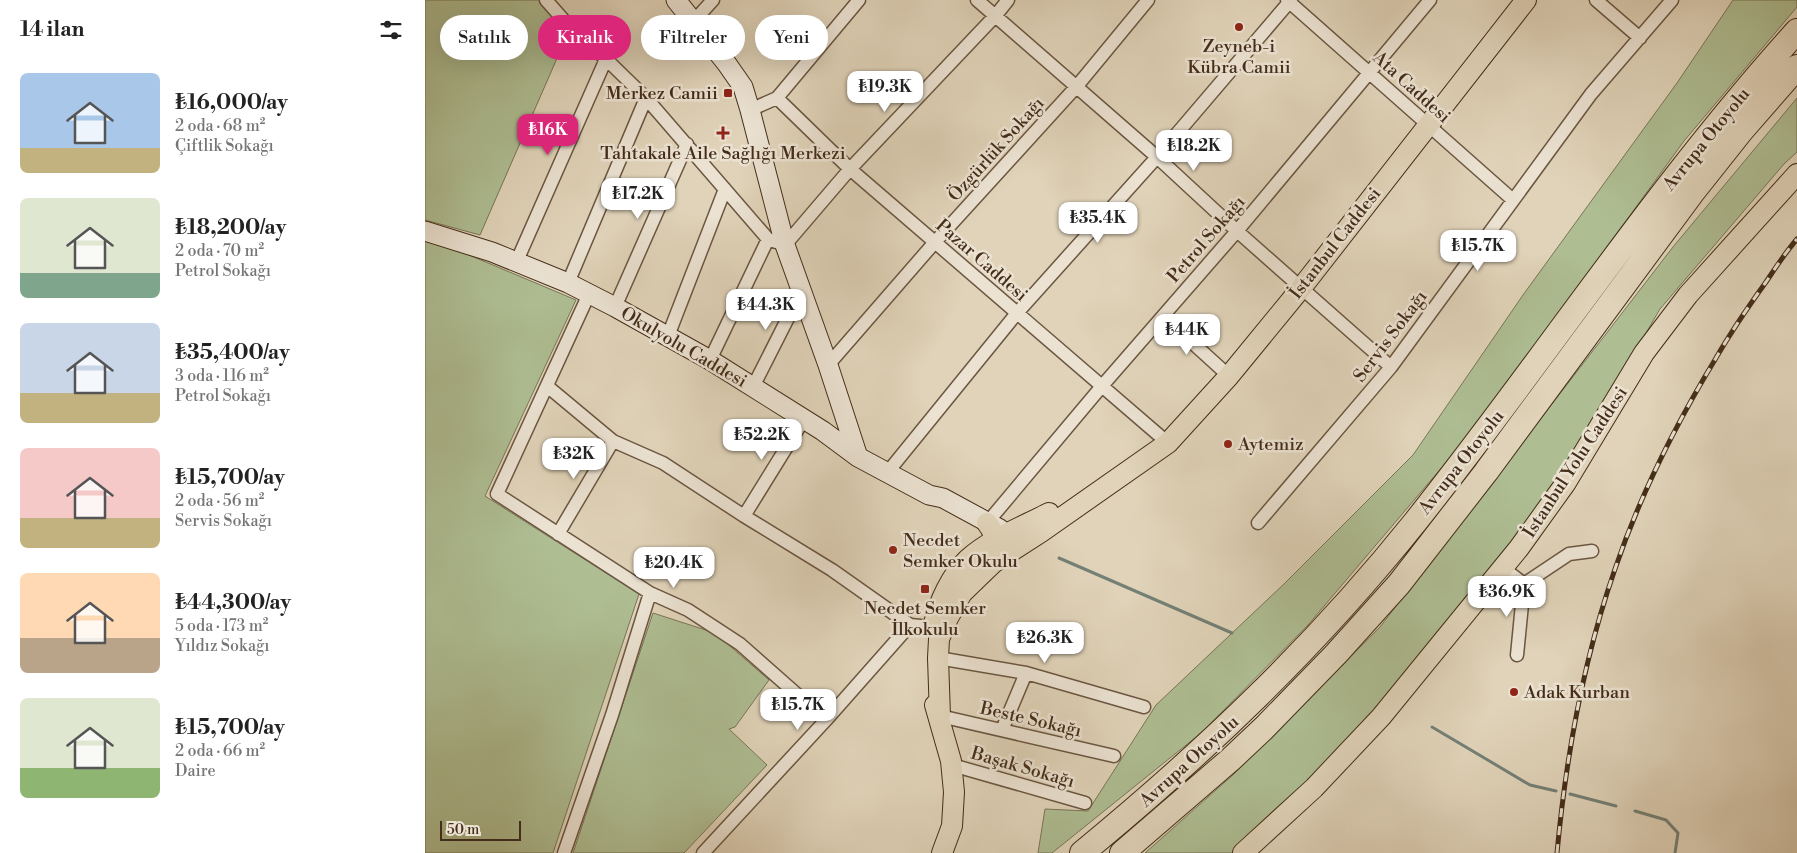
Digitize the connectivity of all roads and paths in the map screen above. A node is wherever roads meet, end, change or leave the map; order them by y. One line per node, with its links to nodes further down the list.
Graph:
1 (546, 0): 13 (street)
2 (676, 0): 14 (street)
3 (713, 0): 15 (street)
4 (859, 0): 26 (street)
5 (977, 0): 16 (street)
6 (1008, 0): 16 (street)
7 (1148, 0): 24 (street, Özgürlük Sokağı)
8 (1430, 0): 23 (street, Petrol Sokağı)
9 (1526, 0): 28 (main road, İstanbul Caddesi)
10 (1596, 0): 18 (street)
11 (1673, 0): 18 (street, Servis Sokağı)
12 (1289, 1): 23 (street, Ata Caddesi); 30 (street)
13 (559, 15)
14 (688, 15)
15 (699, 15)
16 (996, 15): 24 (street); 31 (street)
17 (1797, 32): 86 (highway, Avrupa Otoyolu)
18 (1640, 38): 34 (street, Servis Sokağı)
19 (606, 60): 39 (street)
20 (607, 60): 25 (street)
21 (724, 60): 27 (street)
22 (1797, 67): 87 (highway, Avrupa Otoyolu)
23 (1368, 72): 28 (street, Ata Caddesi); 36 (street, Petrol Sokağı)
24 (1077, 86): 30 (street); 38 (street, Özgürlük Sokağı)
25 (646, 98): 29 (street); 40 (street)
26 (777, 98): 27 (street); 31 (street, Pazar Caddesi)
27 (750, 110): 37 (street)
28 (1428, 124): 34 (street, Ata Caddesi); 41 (main road, İstanbul Caddesi)
29 (687, 144): 33 (street); 44 (street)
30 (1157, 157): 36 (street); 45 (street)
31 (850, 170): 37 (street); 38 (street, Pazar Caddesi)
32 (1797, 174): 67 (main road, İstanbul Yolu Caddesi)
33 (725, 188): 37 (street); 47 (street)
34 (1513, 200): 50 (street, Servis Sokağı)
35 (425, 231): 39 (street, Okulyolu Caddesi)
36 (1237, 231): 41 (street); 46 (street, Petrol Sokağı)
37 (777, 242): 43 (street); 48 (street)
38 (935, 242): 45 (street, Pazar Caddesi); 49 (street, Özgürlük Sokağı)
39 (516, 263): 40 (street, Okulyolu Caddesi)
40 (568, 283): 42 (street, Okulyolu Caddesi)
41 (1301, 287): 50 (street); 51 (main road, İstanbul Caddesi)
42 (589, 294): 44 (street, Okulyolu Caddesi); 52 (street)
43 (805, 301): 49 (street); 54 (street)
44 (615, 307): 47 (street, Okulyolu Caddesi)
45 (1017, 313): 53 (street, Pazar Caddesi); 60 (street)
46 (1163, 316): 51 (street); 53 (street, Petrol Sokağı)
47 (668, 336): 48 (street, Okulyolu Caddesi)
48 (710, 360): 54 (street, Okulyolu Caddesi)
49 (828, 365): 58 (street)
50 (1391, 367): 62 (street, Servis Sokağı)
51 (1229, 376): 57 (main road, İstanbul Caddesi)
52 (547, 386): 56 (street); 65 (street)
53 (1102, 386): 57 (street, Pazar Caddesi); 63 (street, Petrol Sokağı)
54 (753, 387): 55 (street, Okulyolu Caddesi)
55 (804, 419): 58 (street, Okulyolu Caddesi); 61 (street)
56 (613, 440): 61 (street); 65 (street)
57 (1168, 443): 59 (main road, İstanbul Caddesi)
58 (858, 457): 60 (street, Okulyolu Caddesi)
59 (1128, 470): 63 (main road, İstanbul Caddesi); 64 (main road, İstanbul Caddesi)
60 (887, 473): 63 (street, Okulyolu Caddesi)
61 (744, 516): 71 (street)
62 (1258, 522)
63 (997, 532): 64 (main road); 68 (main road); 72 (main road, İstanbul Caddesi)
64 (1041, 532): 68 (main road, İstanbul Caddesi)
65 (558, 534): 70 (street)
66 (1592, 551): 69 (street)
67 (1503, 568): 69 (street); 88 (main road, İstanbul Yolu Caddesi)
68 (971, 584): 72 (main road, İstanbul Caddesi)
69 (1524, 584): 73 (street)
70 (650, 594): 78 (street); 83 (street)
71 (910, 625): 72 (street); 78 (street)
72 (938, 628): 74 (main road, İstanbul Caddesi); 77 (main road, İstanbul Caddesi)
73 (1517, 655)
74 (938, 658): 75 (street); 77 (main road, İstanbul Caddesi)
75 (1026, 673): 76 (street); 79 (street)
76 (1144, 707)
77 (940, 716): 79 (street, Beste Sokağı); 81 (main road, İstanbul Caddesi)
78 (826, 720): 84 (street)
79 (1002, 730): 80 (street, Beste Sokağı)
80 (1114, 756)
81 (952, 765): 82 (street, Başak Sokağı); 85 (main road, İstanbul Caddesi)
82 (1085, 803)
83 (564, 853)
84 (703, 853)
85 (942, 853)
86 (1082, 853)
87 (1121, 853)
88 (1243, 853)

